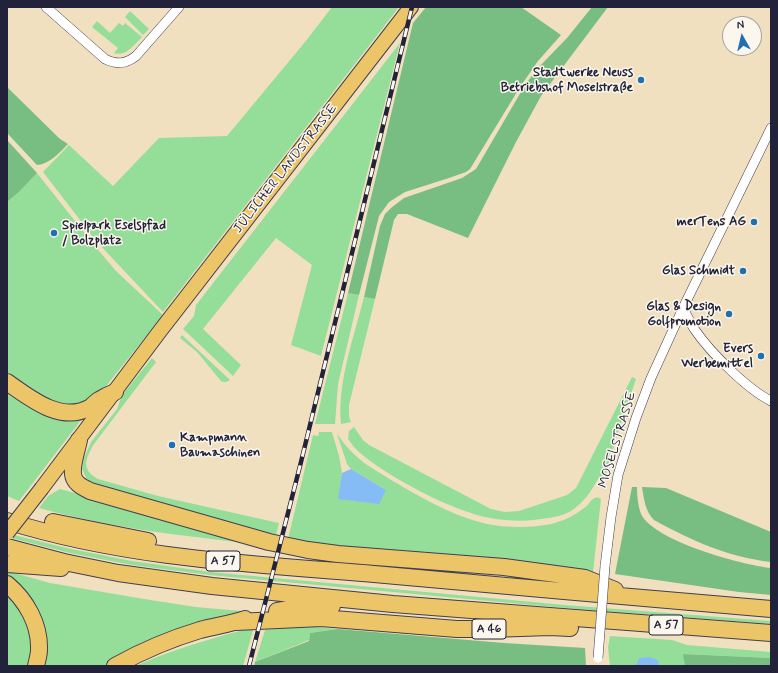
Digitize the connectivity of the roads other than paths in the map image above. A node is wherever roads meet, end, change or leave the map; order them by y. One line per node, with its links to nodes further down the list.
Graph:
1 (46, 7): 2 (street)
2 (179, 7)
3 (411, 7): 7 (main road, JÜLICHER LANDSTRASSE)
4 (771, 128): 5 (street, MOSELSTRASSE)
5 (683, 308): 8 (street); 24 (street, MOSELSTRASSE, bridge)
6 (7, 382): 7 (highway)
7 (115, 392): 9 (main road, JÜLICHER LANDSTRASSE)
8 (771, 401)
9 (79, 440): 12 (main road, JÜLICHER LANDSTRASSE, bridge); 18 (highway)
10 (7, 510): 16 (highway)
11 (7, 520): 16 (highway, A 57)
12 (7, 533)
13 (7, 547): 15 (highway, A 57)
14 (7, 564): 15 (highway)
15 (87, 567): 19 (highway, A 57)
16 (442, 580): 18 (highway, A 57)
17 (7, 584): 25 (highway)
18 (633, 597): 20 (highway, A 57)
19 (393, 604): 21 (highway, A 46); 22 (highway, A 57)
20 (771, 609)
21 (236, 622): 22 (highway, A 46); 26 (highway, A 46)
22 (741, 630): 23 (highway, A 57)
23 (771, 633)
24 (599, 662)
25 (36, 666)
26 (115, 666)

